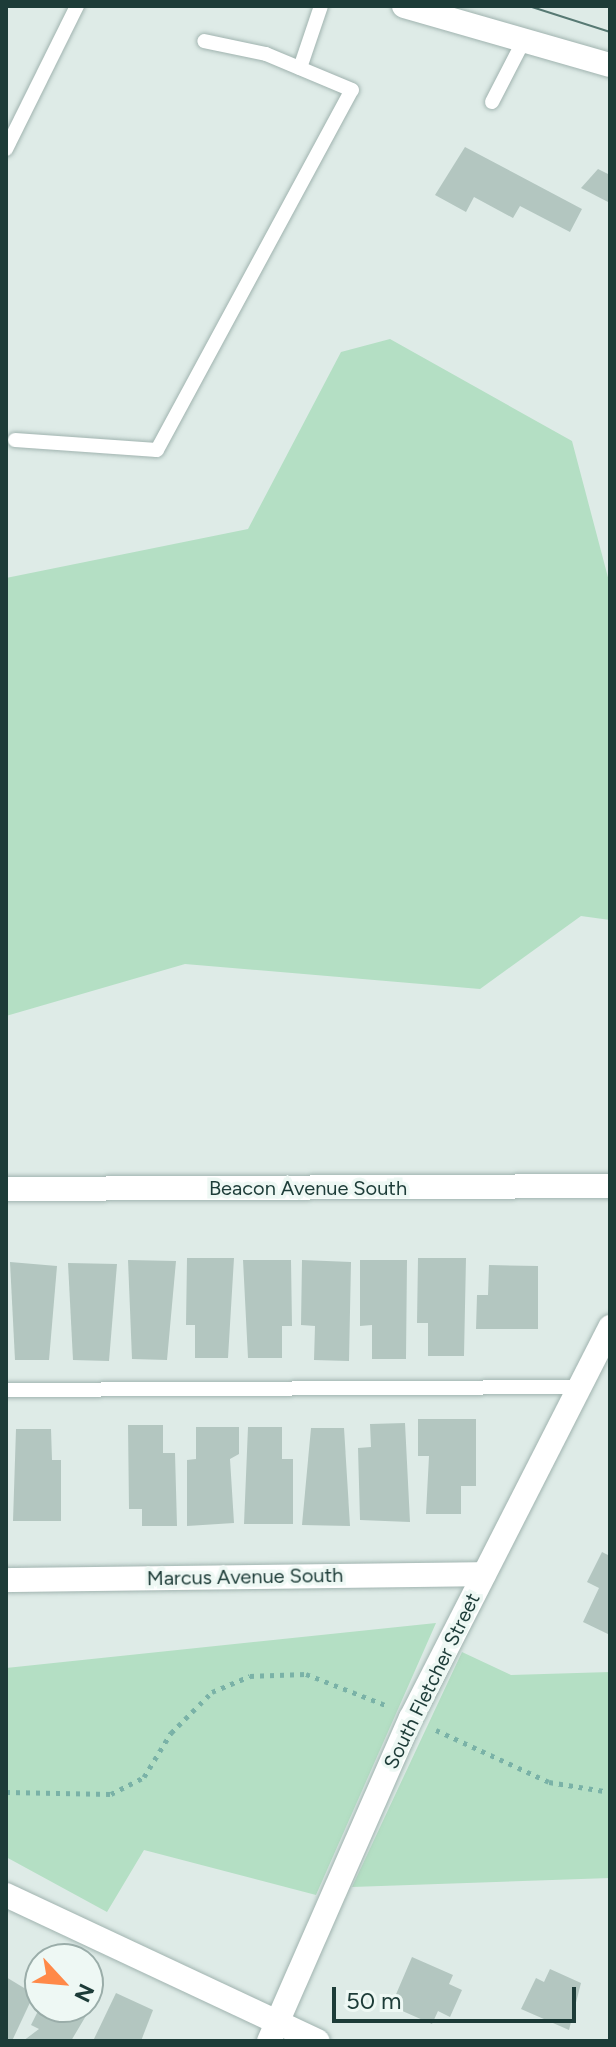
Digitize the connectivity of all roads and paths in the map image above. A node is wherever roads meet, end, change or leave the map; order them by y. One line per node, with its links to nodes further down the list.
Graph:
1 (77, 6): 9 (lane)
2 (321, 6): 7 (lane)
3 (404, 6): 4 (street)
4 (524, 40): 6 (street); 8 (lane)
5 (204, 41): 7 (lane)
6 (610, 65)
7 (300, 68): 10 (lane)
8 (492, 102)
9 (6, 149)
10 (15, 440)
11 (610, 1186): 12 (street, Beacon Avenue South)
12 (6, 1189)
13 (610, 1327): 14 (street, South Fletcher Street)
14 (579, 1387): 15 (lane); 16 (street, South Fletcher Street)
15 (6, 1390)
16 (484, 1574): 17 (street, Marcus Avenue South); 23 (street, South Fletcher Street)
17 (6, 1580)
18 (393, 1709): 20 (path)
19 (424, 1724): 21 (path)
20 (6, 1792)
21 (610, 1792)
22 (6, 1895): 23 (street)
23 (274, 2031): 24 (street)
24 (318, 2041)

